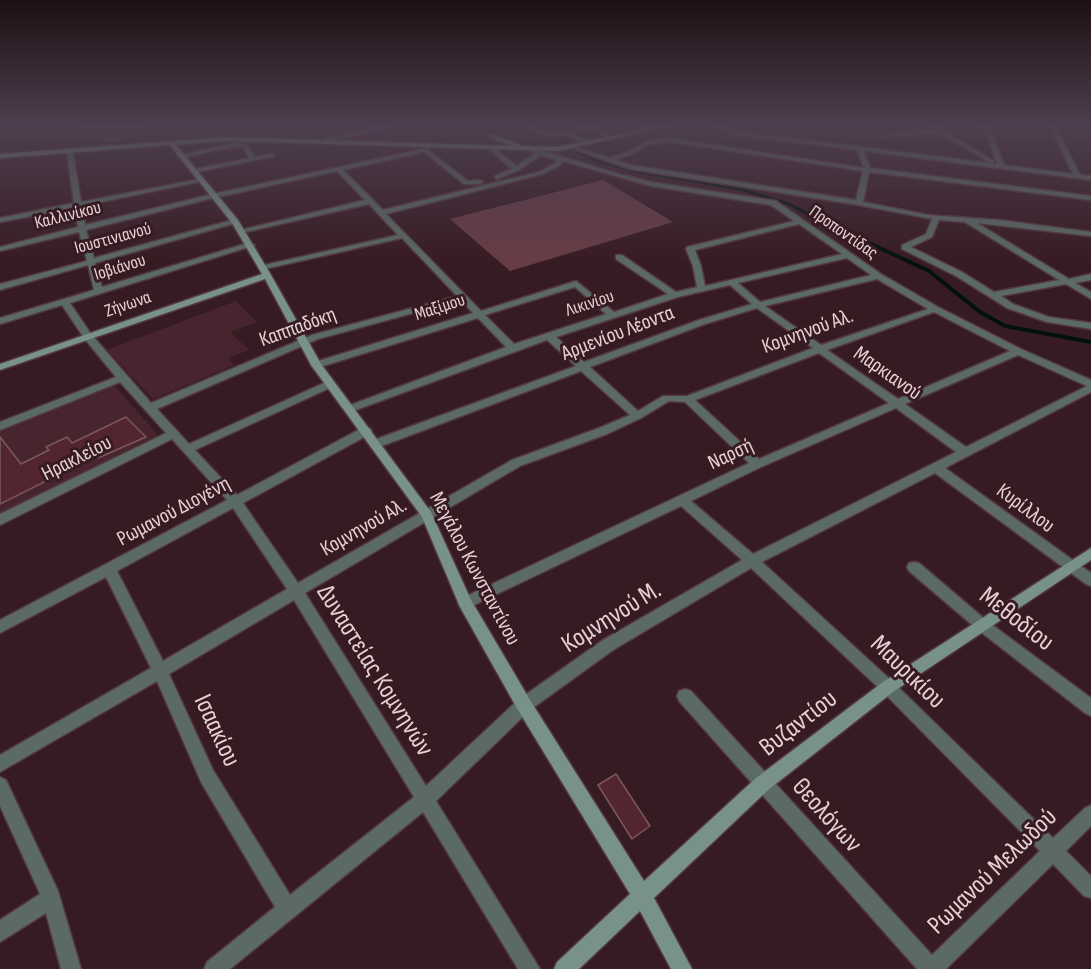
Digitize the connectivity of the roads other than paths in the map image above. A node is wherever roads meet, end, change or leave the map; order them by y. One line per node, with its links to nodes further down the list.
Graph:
1 (73, 172): 25 (street)
2 (194, 172): 18 (street, Μεγάλου Κωνσταντίνου)
3 (324, 172): 21 (street, Καλλινίκου)
4 (342, 172): 23 (street)
5 (456, 172): 6 (street)
6 (509, 172)
7 (543, 172): 26 (street)
8 (605, 172): 31 (street, Προποντίδας)
9 (659, 172): 24 (street)
10 (866, 172): 24 (street)
11 (886, 172): 19 (street)
12 (1041, 172): 14 (street)
13 (1075, 172): 15 (street)
14 (1062, 175): 15 (street); 20 (street)
15 (1077, 176): 17 (street)
16 (984, 177): 19 (street)
17 (1091, 178)
18 (200, 181): 21 (street, Μεγάλου Κωνσταντίνου); 25 (street)
19 (989, 184): 20 (street)
20 (1068, 194): 22 (street)
21 (213, 196): 30 (street, Μεγάλου Κωνσταντίνου); 32 (street, Καλλινίκου)
22 (1091, 198)
23 (368, 202): 26 (street); 33 (street)
24 (859, 203): 27 (street)
25 (78, 204): 28 (street); 32 (street)
26 (380, 213): 35 (street)
27 (936, 218): 29 (street); 50 (street)
28 (0, 220)
29 (967, 220): 34 (street); 45 (street)
30 (235, 222): 33 (street, Μεγάλου Κωνσταντίνου); 40 (street, Ιουστινιανού)
31 (800, 222): 38 (street, Προποντίδας); 47 (street)
32 (82, 228): 37 (street, Καλλινίκου); 40 (street)
33 (241, 231): 36 (street, Μεγάλου Κωνσταντίνου)
34 (1091, 234)
35 (402, 236): 41 (street); 52 (street)
36 (250, 245): 41 (street, Μεγάλου Κωνσταντίνου); 48 (street, Ιοβιάνου)
37 (0, 249)
38 (849, 255): 42 (street, Προποντίδας); 44 (street, Λικινίου)
39 (619, 257): 49 (street)
40 (90, 260): 46 (street, Ιουστινιανού); 48 (street)
41 (265, 272): 61 (street, Ζήνωνα); 62 (street, Μεγάλου Κωνσταντίνου)
42 (879, 276): 54 (street, Αρμενίου Λέοντα); 55 (street, Προποντίδας)
43 (1091, 277): 45 (street)
44 (730, 281): 47 (street, Λικινίου); 54 (street, Μαρκιανού)
45 (1067, 281): 50 (street); 51 (street)
46 (0, 287)
47 (701, 288): 49 (street, Λικινίου)
48 (99, 292): 53 (street, Ιοβιάνου)
49 (675, 295): 57 (street, Λικινίου)
50 (994, 295): 59 (street)
51 (1091, 296)
52 (464, 297): 56 (street); 62 (street, Καππαδόκη)
53 (65, 302): 58 (street, Ιοβιάνου); 61 (street, Δυναστείας Κομνηνών)
54 (758, 305): 64 (street, Μαρκιανού); 68 (street, Αρμενίου Λέοντα)
55 (935, 309): 64 (street, Κομνηνού Αλ.); 65 (street, Προποντίδας)
56 (479, 312): 57 (street, Μαξίμου); 63 (street); 66 (street, Μαξίμου)
57 (612, 315): 60 (street, Λικινίου)
58 (0, 321)
59 (1091, 326)
60 (548, 335): 63 (street, Λικινίου); 68 (street)
61 (87, 336): 67 (street, Ζήνωνα); 69 (street, Δυναστείας Κομνηνών)
62 (302, 343): 66 (street, Μεγάλου Κωνσταντίνου); 74 (street, Καππαδόκη)
63 (512, 348): 75 (street, Λικινίου)
64 (820, 349): 72 (street, Κομνηνού Αλ.); 73 (street, Μαρκιανού)
65 (1018, 351): 71 (street, Προποντίδας); 73 (street, Ναρσή)
66 (316, 365): 70 (street, Μεγάλου Κωνσταντίνου)
67 (0, 367)
68 (582, 367): 76 (street); 80 (street, Αρμενίου Λέοντα)
69 (122, 378): 74 (street, Δυναστείας Κομνηνών); 77 (street)
70 (330, 384): 75 (street, Μεγάλου Κωνσταντίνου); 81 (street)
71 (1091, 386): 82 (street, Κομνηνού Μ.)
72 (688, 399): 76 (street, Κομνηνού Αλ.); 83 (street)
73 (899, 404): 82 (street, Μαρκιανού); 83 (street, Ναρσή)
74 (150, 408): 79 (street, Δυναστείας Κομνηνών)
75 (349, 409): 78 (street, Μεγάλου Κωνσταντίνου)
76 (637, 416): 87 (street, Κομνηνού Αλ.)
77 (0, 426)
78 (366, 431): 80 (street, Μεγάλου Κωνσταντίνου); 86 (street, Ρωμανού Διογένη)
79 (172, 434): 81 (street, Δυναστείας Κομνηνών); 88 (street, Ηρακλείου)
80 (375, 444): 87 (street, Μεγάλου Κωνσταντίνου)
81 (188, 449): 86 (street, Δυναστείας Κομνηνών)
82 (966, 453): 84 (street, Κομνηνού Μ.)
83 (757, 464): 85 (street, Ναρσή)
84 (936, 467): 90 (street, Κομνηνού Μ.); 91 (street, Κυρίλλου)
85 (682, 500): 90 (street, Μαυρικίου); 96 (street, Ναρσή)
86 (235, 501): 93 (street, Ρωμανού Διογένη); 95 (street, Δυναστείας Κομνηνών)
87 (427, 515): 95 (street, Κομνηνού Αλ.); 96 (street, Μεγάλου Κωνσταντίνου)
88 (0, 520)
89 (1091, 553): 91 (street, Βυζαντίου)
90 (753, 561): 100 (street, Μαυρικίου); 102 (street, Κομνηνού Μ.)
91 (1069, 566): 94 (street, Κυρίλλου); 97 (street, Βυζαντίου)
92 (914, 567): 97 (street, Μεθοδίου)
93 (109, 569): 98 (street, Ρωμανού Διογένη); 99 (street, Ισαακίου)
94 (1091, 580)
95 (296, 591): 99 (street, Κομνηνού Αλ.); 107 (street, Δυναστείας Κομνηνών)
96 (465, 603): 102 (street, Μεγάλου Κωνσταντίνου)
97 (981, 625): 100 (street, Βυζαντίου); 103 (street, Μεθοδίου)
98 (0, 627)
99 (160, 670): 104 (street, Κομνηνού Αλ.); 113 (street, Ισαακίου)
100 (888, 687): 105 (street, Βυζαντίου); 109 (street, Μαυρικίου)
101 (685, 696): 105 (street, Θεολόγων)
102 (524, 705): 107 (street, Κομνηνού Μ.); 111 (street, Μεγάλου Κωνσταντίνου)
103 (1091, 708)
104 (0, 764)
105 (762, 784): 111 (street, Βυζαντίου); 120 (street, Θεολόγων)
106 (0, 786): 112 (street)
107 (426, 798): 113 (street, Κομνηνού Μ.); 117 (street, Δυναστείας Κομνηνών)
108 (1091, 814): 109 (street, Ρωμανού Μελωδού)
109 (1053, 851): 110 (street, Μαυρικίου); 120 (street, Ρωμανού Μελωδού)
110 (1091, 889)
111 (642, 896): 118 (street, Βυζαντίου); 119 (street, Μεγάλου Κωνσταντίνου)
112 (51, 898): 114 (street); 115 (street)
113 (288, 910): 116 (street, Κομνηνού Μ.)
114 (0, 932)
115 (71, 969)
116 (214, 969)
117 (530, 969)
118 (564, 969)
119 (682, 969)
120 (931, 969)

